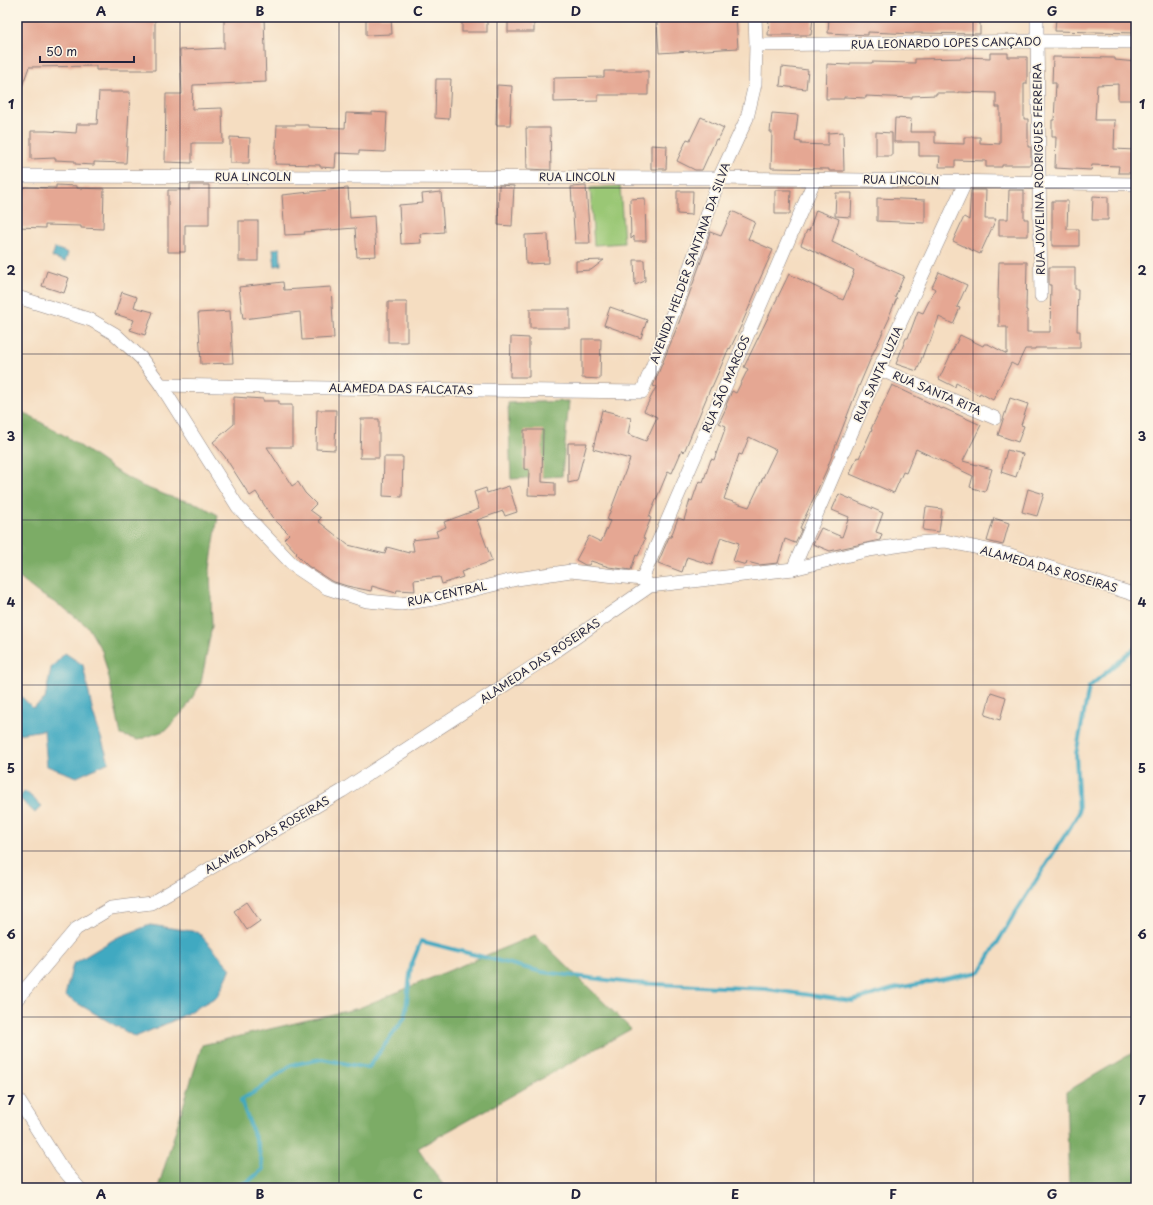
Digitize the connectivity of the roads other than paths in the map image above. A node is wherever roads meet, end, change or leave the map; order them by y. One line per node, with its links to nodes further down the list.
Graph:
1 (755, 17): 5 (street, AVENIDA HELDER SANTANA DA SILVA)
2 (1037, 17): 3 (street, RUA JOVELINA RODRIGUES FERREIRA)
3 (1036, 41): 4 (street, RUA LEONARDO LOPES CANÇADO); 5 (street, RUA LEONARDO LOPES CANÇADO); 10 (street, RUA JOVELINA RODRIGUES FERREIRA)
4 (1136, 42)
5 (756, 45): 7 (street, AVENIDA HELDER SANTANA DA SILVA)
6 (17, 176): 7 (street, RUA LINCOLN)
7 (719, 178): 8 (street, RUA LINCOLN); 16 (street, AVENIDA HELDER SANTANA DA SILVA)
8 (815, 179): 9 (street, RUA LINCOLN); 19 (street, RUA SÃO MARCOS)
9 (966, 181): 10 (street, RUA LINCOLN); 14 (street, RUA SANTA LUZIA)
10 (1039, 182): 11 (street, RUA LINCOLN); 12 (street, RUA JOVELINA RODRIGUES FERREIRA)
11 (1136, 184)
12 (1041, 296)
13 (17, 297): 15 (street, RUA CENTRAL)
14 (879, 368): 17 (street, RUA SANTA RITA); 18 (street, RUA SANTA LUZIA)
15 (161, 385): 16 (street, ALAMEDA DAS FALCATAS); 19 (street, RUA CENTRAL)
16 (642, 392)
17 (995, 418)
18 (793, 569): 19 (street, ALAMEDA DAS ROSEIRAS); 20 (street, ALAMEDA DAS ROSEIRAS)
19 (646, 582): 21 (street, ALAMEDA DAS ROSEIRAS)
20 (1136, 595)
21 (17, 999)
22 (17, 1098): 23 (street)
23 (79, 1188)

